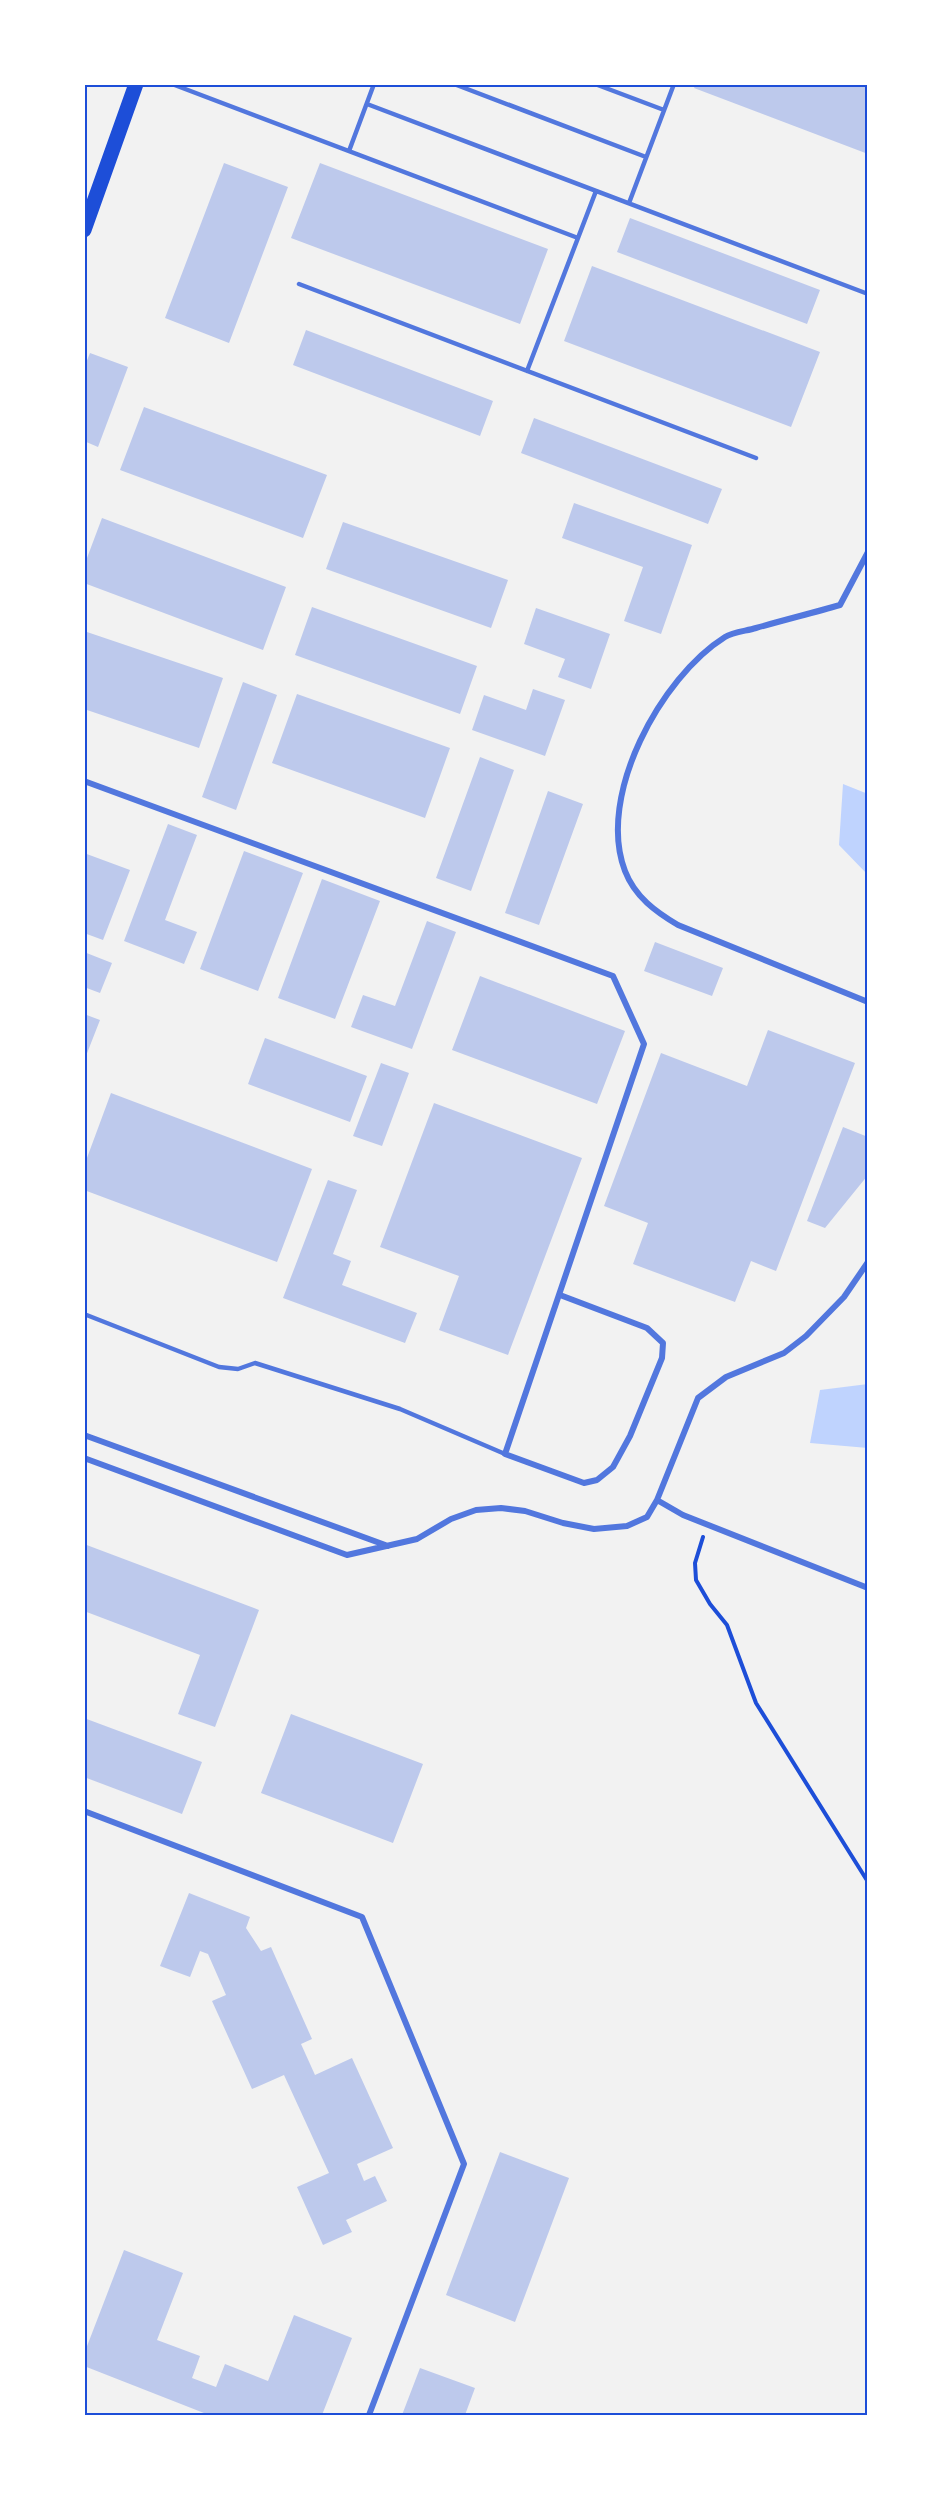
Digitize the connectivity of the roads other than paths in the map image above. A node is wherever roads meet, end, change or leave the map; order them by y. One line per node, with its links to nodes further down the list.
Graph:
1 (136, 84): 13 (main road)
2 (172, 84): 9 (lane)
3 (374, 84): 7 (lane)
4 (454, 84): 10 (lane)
5 (595, 84): 8 (lane)
6 (674, 84): 8 (lane)
7 (366, 104): 9 (lane); 11 (lane)
8 (664, 110): 10 (lane)
9 (349, 151): 14 (lane)
10 (646, 157): 12 (lane)
11 (596, 191): 12 (lane); 14 (lane)
12 (629, 203): 16 (lane)
13 (84, 230)
14 (578, 238): 17 (lane)
15 (299, 284): 17 (lane)
16 (868, 294)
17 (527, 371): 18 (lane)
18 (756, 458)
19 (868, 552): 21 (street)
20 (84, 781): 23 (street)
21 (868, 1002)
22 (868, 1262): 28 (street)
23 (560, 1295): 26 (street); 26 (street)
24 (84, 1314): 26 (lane)
25 (84, 1435): 29 (street)
26 (505, 1454)
27 (84, 1458): 29 (street)
28 (657, 1500): 29 (street); 30 (street)
29 (388, 1546)
30 (868, 1588)
31 (84, 1811): 32 (street)
32 (369, 2415)

